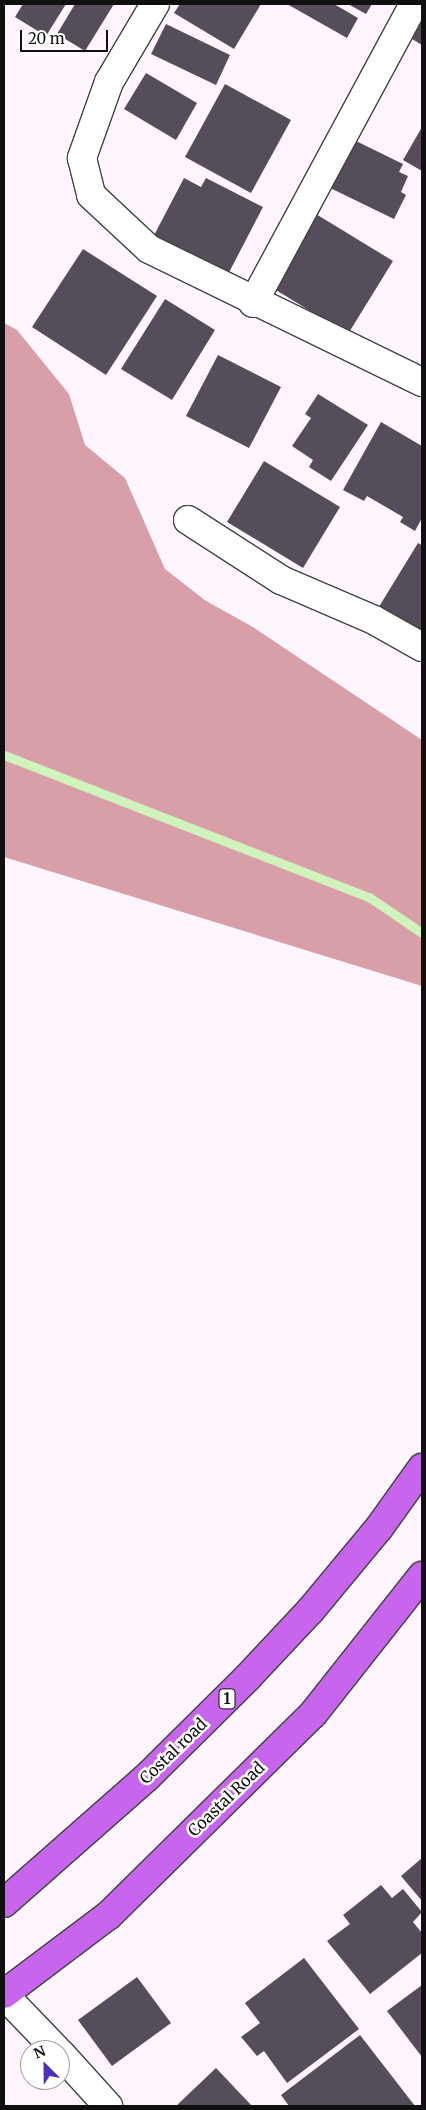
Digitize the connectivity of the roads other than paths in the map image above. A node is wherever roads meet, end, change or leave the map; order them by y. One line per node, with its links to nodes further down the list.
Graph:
1 (155, 4): 3 (street)
2 (414, 4): 3 (street)
3 (253, 303): 4 (street)
4 (422, 382)
5 (188, 520): 6 (street)
6 (422, 648)
7 (422, 1468): 9 (highway, Costal road / 1)
8 (422, 1576): 10 (highway, Coastal Road)
9 (4, 1904)
10 (4, 1994): 11 (street)
11 (48, 2040)
12 (70, 2064): 13 (street)
13 (108, 2106)

